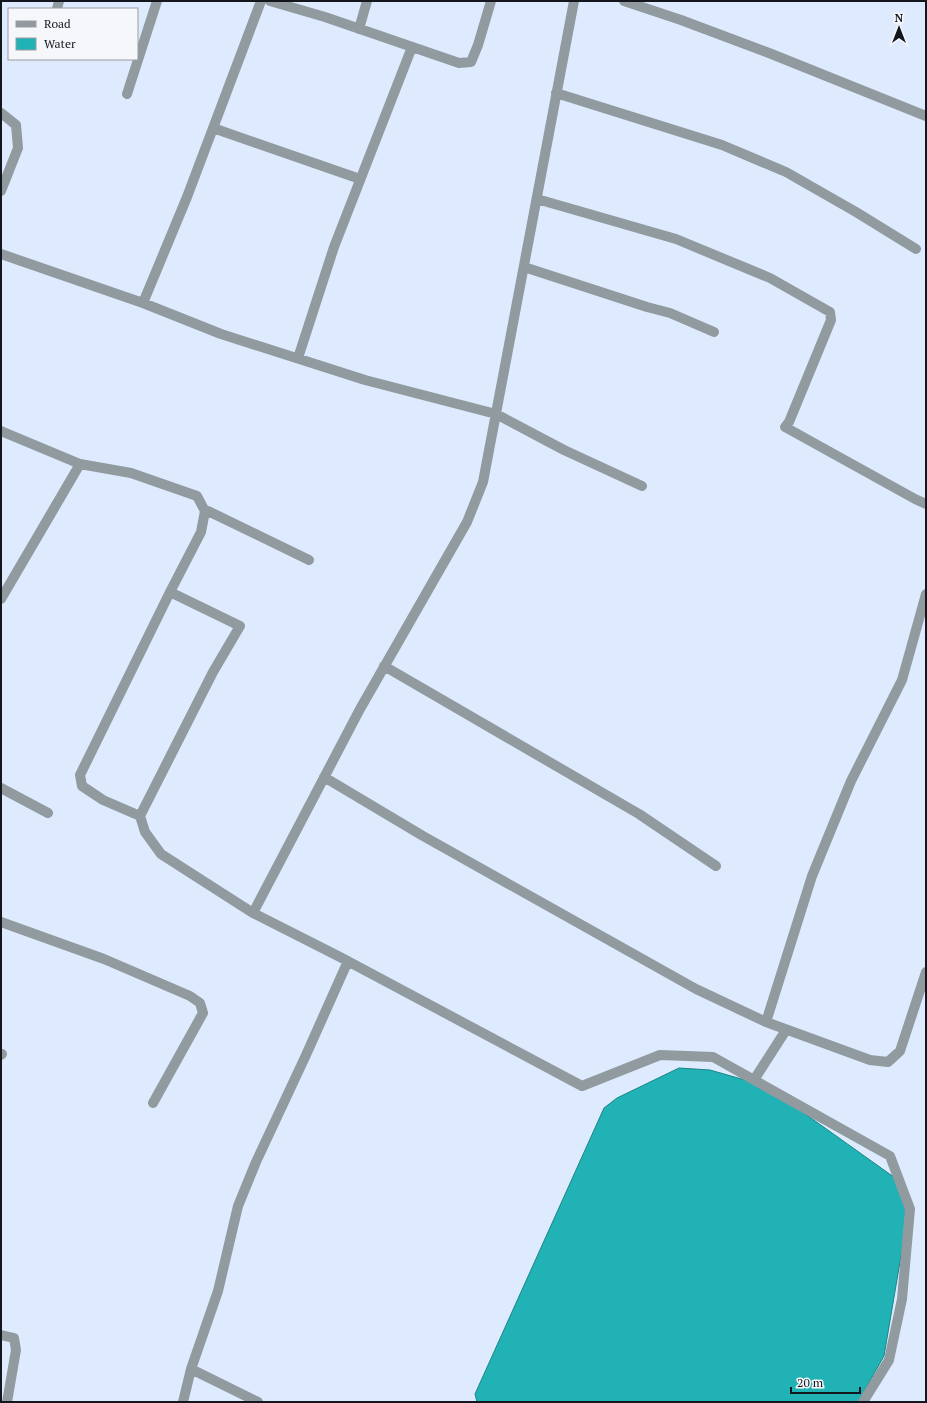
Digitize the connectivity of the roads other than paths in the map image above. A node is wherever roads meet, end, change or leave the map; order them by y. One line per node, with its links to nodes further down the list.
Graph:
1 (157, 1): 11 (street)
2 (261, 1): 16 (street)
3 (270, 1): 8 (street)
4 (367, 1): 8 (street)
5 (491, 1): 9 (street)
6 (574, 1): 12 (street)
7 (627, 2): 15 (street)
8 (359, 29): 9 (street)
9 (412, 47): 17 (street)
10 (138, 60): 13 (street)
11 (138, 60)
12 (556, 93): 19 (street); 20 (street)
13 (127, 94)
14 (1, 113): 18 (street)
15 (926, 116)
16 (213, 128): 17 (street); 23 (street)
17 (360, 178): 25 (street)
18 (1, 191)
19 (537, 199): 22 (street); 30 (street)
20 (916, 249)
21 (1, 254): 23 (street)
22 (524, 267): 24 (street); 26 (street)
23 (143, 303): 25 (street)
24 (714, 332)
25 (298, 358): 26 (street)
26 (496, 414): 29 (street); 36 (street)
27 (1, 431): 28 (street)
28 (80, 464): 31 (street); 35 (street)
29 (642, 486)
30 (926, 504)
31 (205, 511): 32 (street); 33 (street)
32 (309, 560)
33 (170, 592): 40 (street); 40 (street)
34 (926, 594): 46 (street)
35 (1, 599)
36 (384, 666): 37 (street); 41 (street)
37 (324, 777): 42 (street); 46 (street)
38 (1, 788): 39 (street)
39 (48, 813)
40 (140, 816): 42 (street)
41 (716, 866)
42 (253, 913): 44 (street)
43 (1, 922): 49 (street)
44 (348, 961): 48 (street); 51 (street)
45 (926, 972): 47 (street)
46 (766, 1022): 47 (street)
47 (786, 1030): 48 (street)
48 (754, 1080): 55 (street)
49 (153, 1103)
50 (1, 1335): 52 (street)
51 (191, 1369): 53 (street); 54 (street)
52 (7, 1402)
53 (183, 1402)
54 (258, 1402)
55 (863, 1402)

